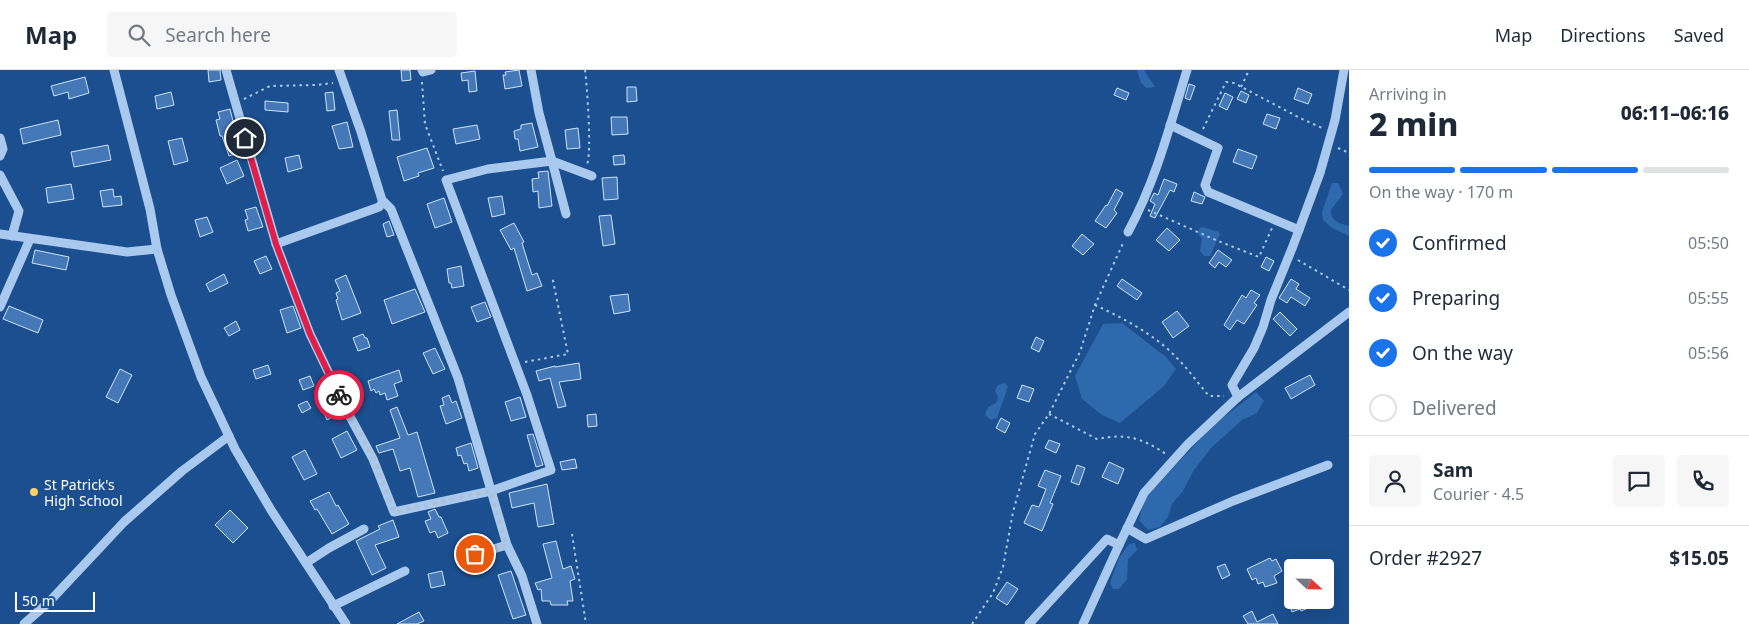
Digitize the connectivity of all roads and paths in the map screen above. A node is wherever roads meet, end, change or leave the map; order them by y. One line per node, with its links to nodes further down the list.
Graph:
1 (114, 70): 35 (street)
2 (226, 70): 12 (street)
3 (339, 70): 10 (street)
4 (531, 70): 20 (street)
5 (586, 70): 21 (path)
6 (1187, 70): 13 (street)
7 (1249, 70): 11 (path)
8 (1344, 70): 14 (street)
9 (425, 71): 24 (path)
10 (343, 81): 12 (path); 25 (street)
11 (1241, 87): 14 (path); 16 (path)
12 (234, 103): 34 (street)
13 (1170, 125): 16 (street); 26 (street)
14 (1332, 132): 17 (street)
15 (0, 138): 19 (street)
16 (1199, 138): 28 (street)
17 (1328, 144): 18 (path); 29 (street)
18 (1349, 153)
19 (0, 156)
20 (552, 161): 21 (street); 24 (street); 27 (street)
21 (582, 172): 23 (street)
22 (0, 175): 32 (street)
23 (592, 176)
24 (446, 180): 42 (street)
25 (384, 202): 34 (street); 48 (street)
26 (1142, 207): 28 (path); 30 (street)
27 (566, 214)
28 (1275, 220): 29 (street)
29 (1299, 230): 36 (street)
30 (1128, 232): 39 (path)
31 (0, 234): 32 (street)
32 (12, 236): 33 (street)
33 (30, 239): 35 (street); 40 (street)
34 (276, 244): 48 (street)
35 (157, 249): 45 (street)
36 (1289, 255): 38 (path); 43 (street)
37 (552, 276): 42 (path)
38 (1349, 290)
39 (1095, 306): 43 (path); 44 (path)
40 (0, 307)
41 (1349, 312): 43 (street)
42 (515, 364): 48 (street)
43 (1236, 393): 46 (street)
44 (1049, 414): 46 (path); 62 (path)
45 (229, 436): 55 (street); 58 (street)
46 (1174, 460): 49 (street)
47 (1328, 465): 49 (street)
48 (491, 491): 52 (street)
49 (1127, 528): 53 (street)
50 (364, 529): 55 (street)
51 (572, 534): 61 (path)
52 (506, 545): 54 (street); 60 (street)
53 (1119, 545): 63 (street); 64 (street)
54 (459, 559)
55 (306, 563): 57 (street)
56 (405, 571): 57 (street)
57 (333, 606): 59 (street)
58 (24, 624)
59 (346, 624)
60 (536, 624)
61 (586, 624)
62 (972, 624)
63 (1029, 624)
64 (1083, 624)

